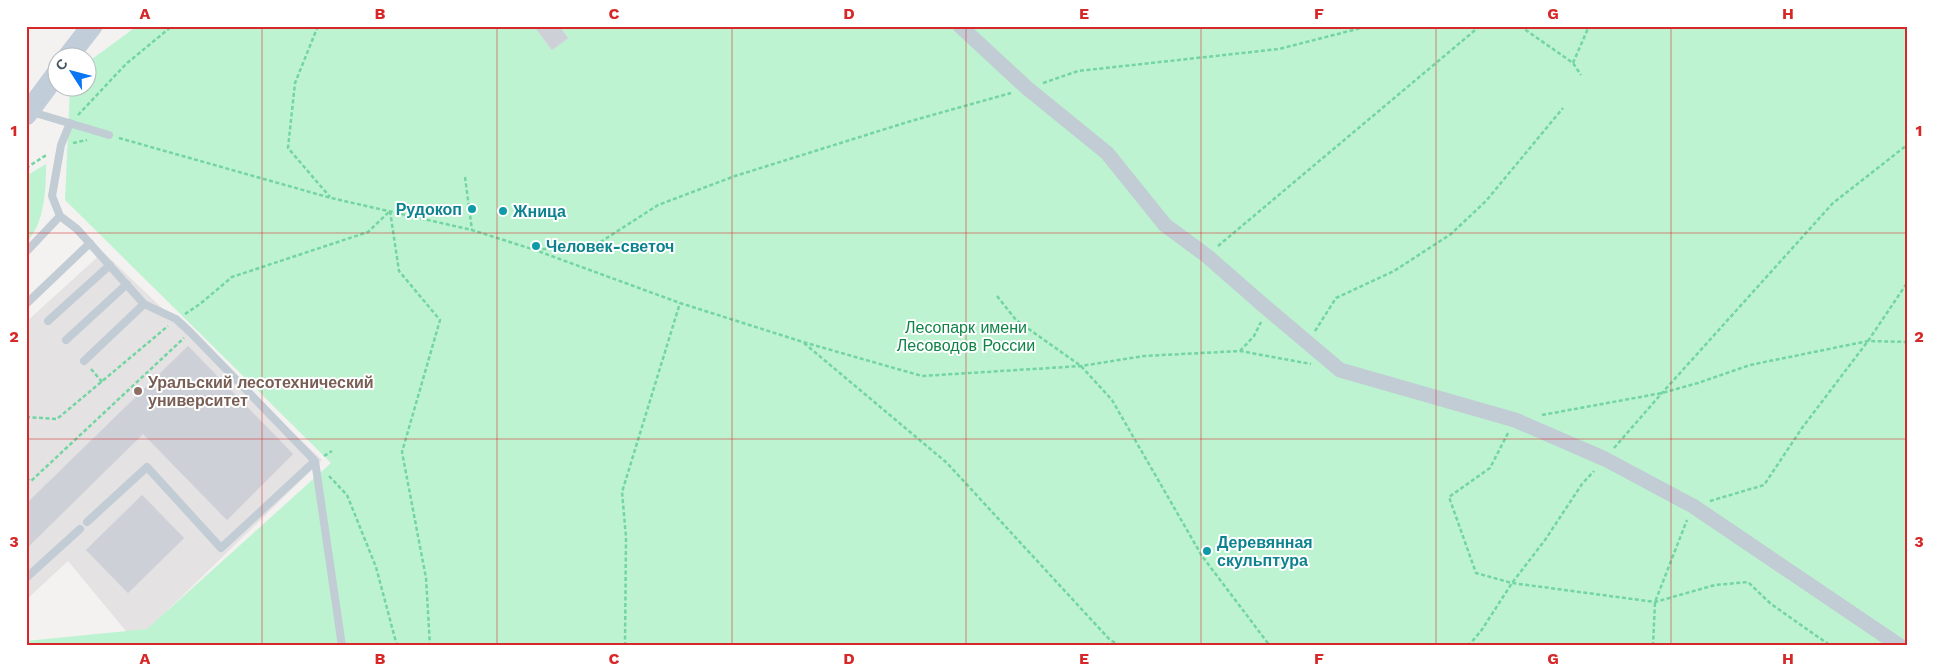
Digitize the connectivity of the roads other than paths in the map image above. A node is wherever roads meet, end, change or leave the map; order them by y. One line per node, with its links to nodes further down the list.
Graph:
1 (92, 26): 3 (main road)
2 (960, 26): 23 (street)
3 (75, 48)
4 (48, 86): 5 (main road)
5 (28, 113): 6 (lane)
6 (70, 123): 7 (lane); 8 (lane)
7 (109, 136)
8 (60, 216): 9 (lane); 10 (lane)
9 (90, 243): 11 (lane); 13 (lane)
10 (26, 252)
11 (110, 265): 12 (lane); 15 (lane)
12 (127, 284): 14 (lane); 16 (lane)
13 (26, 304)
14 (144, 304): 17 (lane); 18 (lane)
15 (48, 321)
16 (66, 340)
17 (84, 361)
18 (315, 461): 19 (lane); 22 (lane)
19 (87, 522)
20 (80, 529): 21 (lane)
21 (26, 578)
22 (342, 646)
23 (1900, 646)

